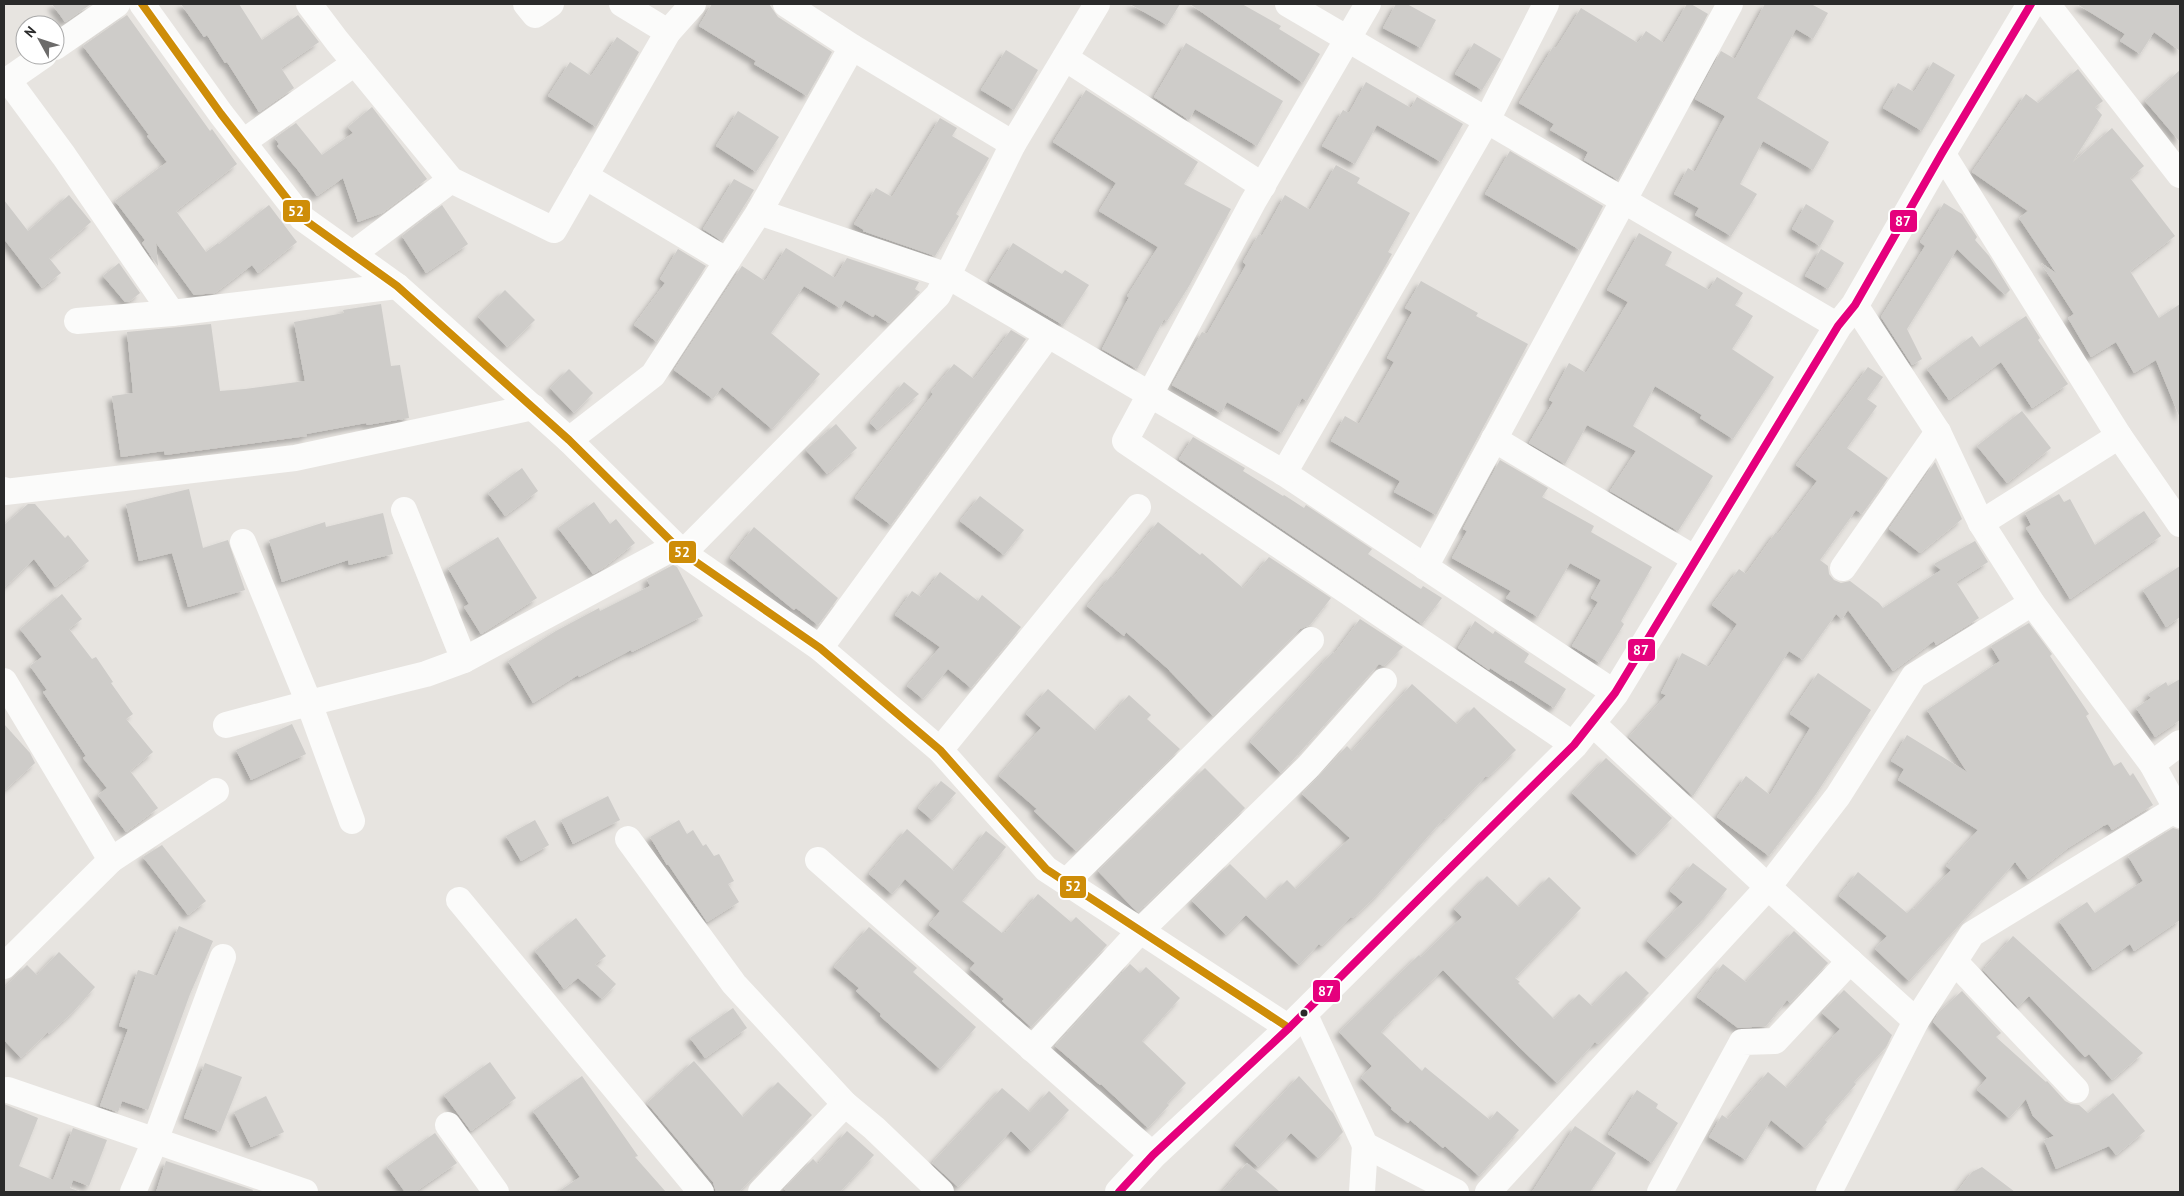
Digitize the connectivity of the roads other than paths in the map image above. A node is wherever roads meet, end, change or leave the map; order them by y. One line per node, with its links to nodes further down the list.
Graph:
1 (117, 4): 18 (street)
2 (142, 4): 24 (street)
3 (310, 4): 21 (street)
4 (526, 4): 5 (street)
5 (551, 4)
6 (622, 4): 16 (street)
7 (693, 4): 16 (street)
8 (786, 4): 19 (street)
9 (1097, 4): 20 (street)
10 (1288, 4): 17 (street)
11 (1368, 4): 17 (street)
12 (1546, 4): 23 (street)
13 (2032, 4): 26 (street)
14 (2047, 4): 27 (street)
15 (1725, 5): 31 (street)
16 (668, 32): 28 (street)
17 (1350, 39): 23 (street); 30 (street)
18 (65, 40)
19 (852, 47): 25 (street); 32 (street)
20 (1066, 58): 25 (street); 30 (street)
21 (355, 63): 24 (street); 29 (street)
22 (30, 65): 38 (street)
23 (1487, 120): 31 (street); 48 (street)
24 (243, 142): 33 (street)
25 (1013, 144): 35 (street)
26 (1942, 153): 37 (street); 45 (street)
27 (2180, 175)
28 (585, 176): 29 (street); 34 (street)
29 (452, 180): 33 (street)
30 (1263, 186): 42 (street)
31 (1624, 200): 40 (street); 46 (street)
32 (760, 212): 34 (street); 35 (street)
33 (354, 253): 36 (street)
34 (727, 261): 47 (street)
35 (948, 276): 41 (street); 55 (street)
36 (397, 286): 38 (street); 43 (street)
37 (1855, 305): 40 (street); 44 (street)
38 (172, 314): 39 (street)
39 (77, 321)
40 (1838, 326): 56 (street)
41 (1048, 335): 42 (street); 61 (street)
42 (1152, 394): 48 (street); 70 (street)
43 (533, 407): 47 (street); 49 (street)
44 (1938, 432): 52 (street); 58 (street)
45 (2120, 436): 52 (street); 53 (street)
46 (1494, 439): 56 (street); 57 (street)
47 (569, 440): 55 (street)
48 (1284, 473): 57 (street)
49 (4, 490)
50 (1138, 507): 71 (street)
51 (404, 510): 62 (street)
52 (1981, 523): 59 (street)
53 (2180, 524)
54 (243, 542): 66 (street)
55 (680, 549): 61 (street); 62 (street)
56 (1697, 560): 65 (street)
57 (1425, 567): 65 (street)
58 (1843, 568)
59 (2032, 603): 72 (street); 80 (street)
60 (1311, 640): 79 (street)
61 (820, 648): 71 (street)
62 (464, 660): 66 (street)
63 (1384, 680): 82 (street)
64 (4, 681): 77 (street)
65 (1615, 694): 67 (street)
66 (309, 703): 68 (street); 75 (street)
67 (1592, 723): 70 (street); 80 (street)
68 (226, 725)
69 (2180, 743): 72 (street)
70 (1574, 745): 87 (street)
71 (940, 750): 79 (street)
72 (2152, 764): 74 (street)
73 (216, 791): 77 (street)
74 (2178, 812): 85 (street)
75 (352, 821)
76 (628, 839): 92 (street)
77 (111, 860): 86 (street)
78 (818, 860): 89 (street)
79 (1066, 882): 82 (street)
80 (1768, 886): 84 (street); 107 (street)
81 (459, 900): 101 (street)
82 (1140, 931): 87 (street); 89 (street)
83 (223, 957): 94 (street)
84 (1850, 961): 88 (street); 108 (street)
85 (1955, 962): 88 (street); 91 (street)
86 (4, 966)
87 (1296, 1020): 95 (street); 96 (street)
88 (1916, 1021): 97 (street)
89 (1032, 1049): 96 (street)
90 (8, 1090): 94 (street)
91 (2076, 1090)
92 (845, 1104): 102 (street); 103 (street)
93 (448, 1125): 100 (street)
94 (155, 1141): 98 (street); 99 (street)
95 (1365, 1145): 105 (street); 106 (street)
96 (1153, 1155): 104 (street)
97 (1835, 1191)
98 (133, 1192)
99 (305, 1192)
100 (496, 1192)
101 (701, 1192)
102 (760, 1192)
103 (941, 1192)
104 (1119, 1192)
105 (1362, 1192)
106 (1456, 1192)
107 (1488, 1192)
108 (1660, 1192)

